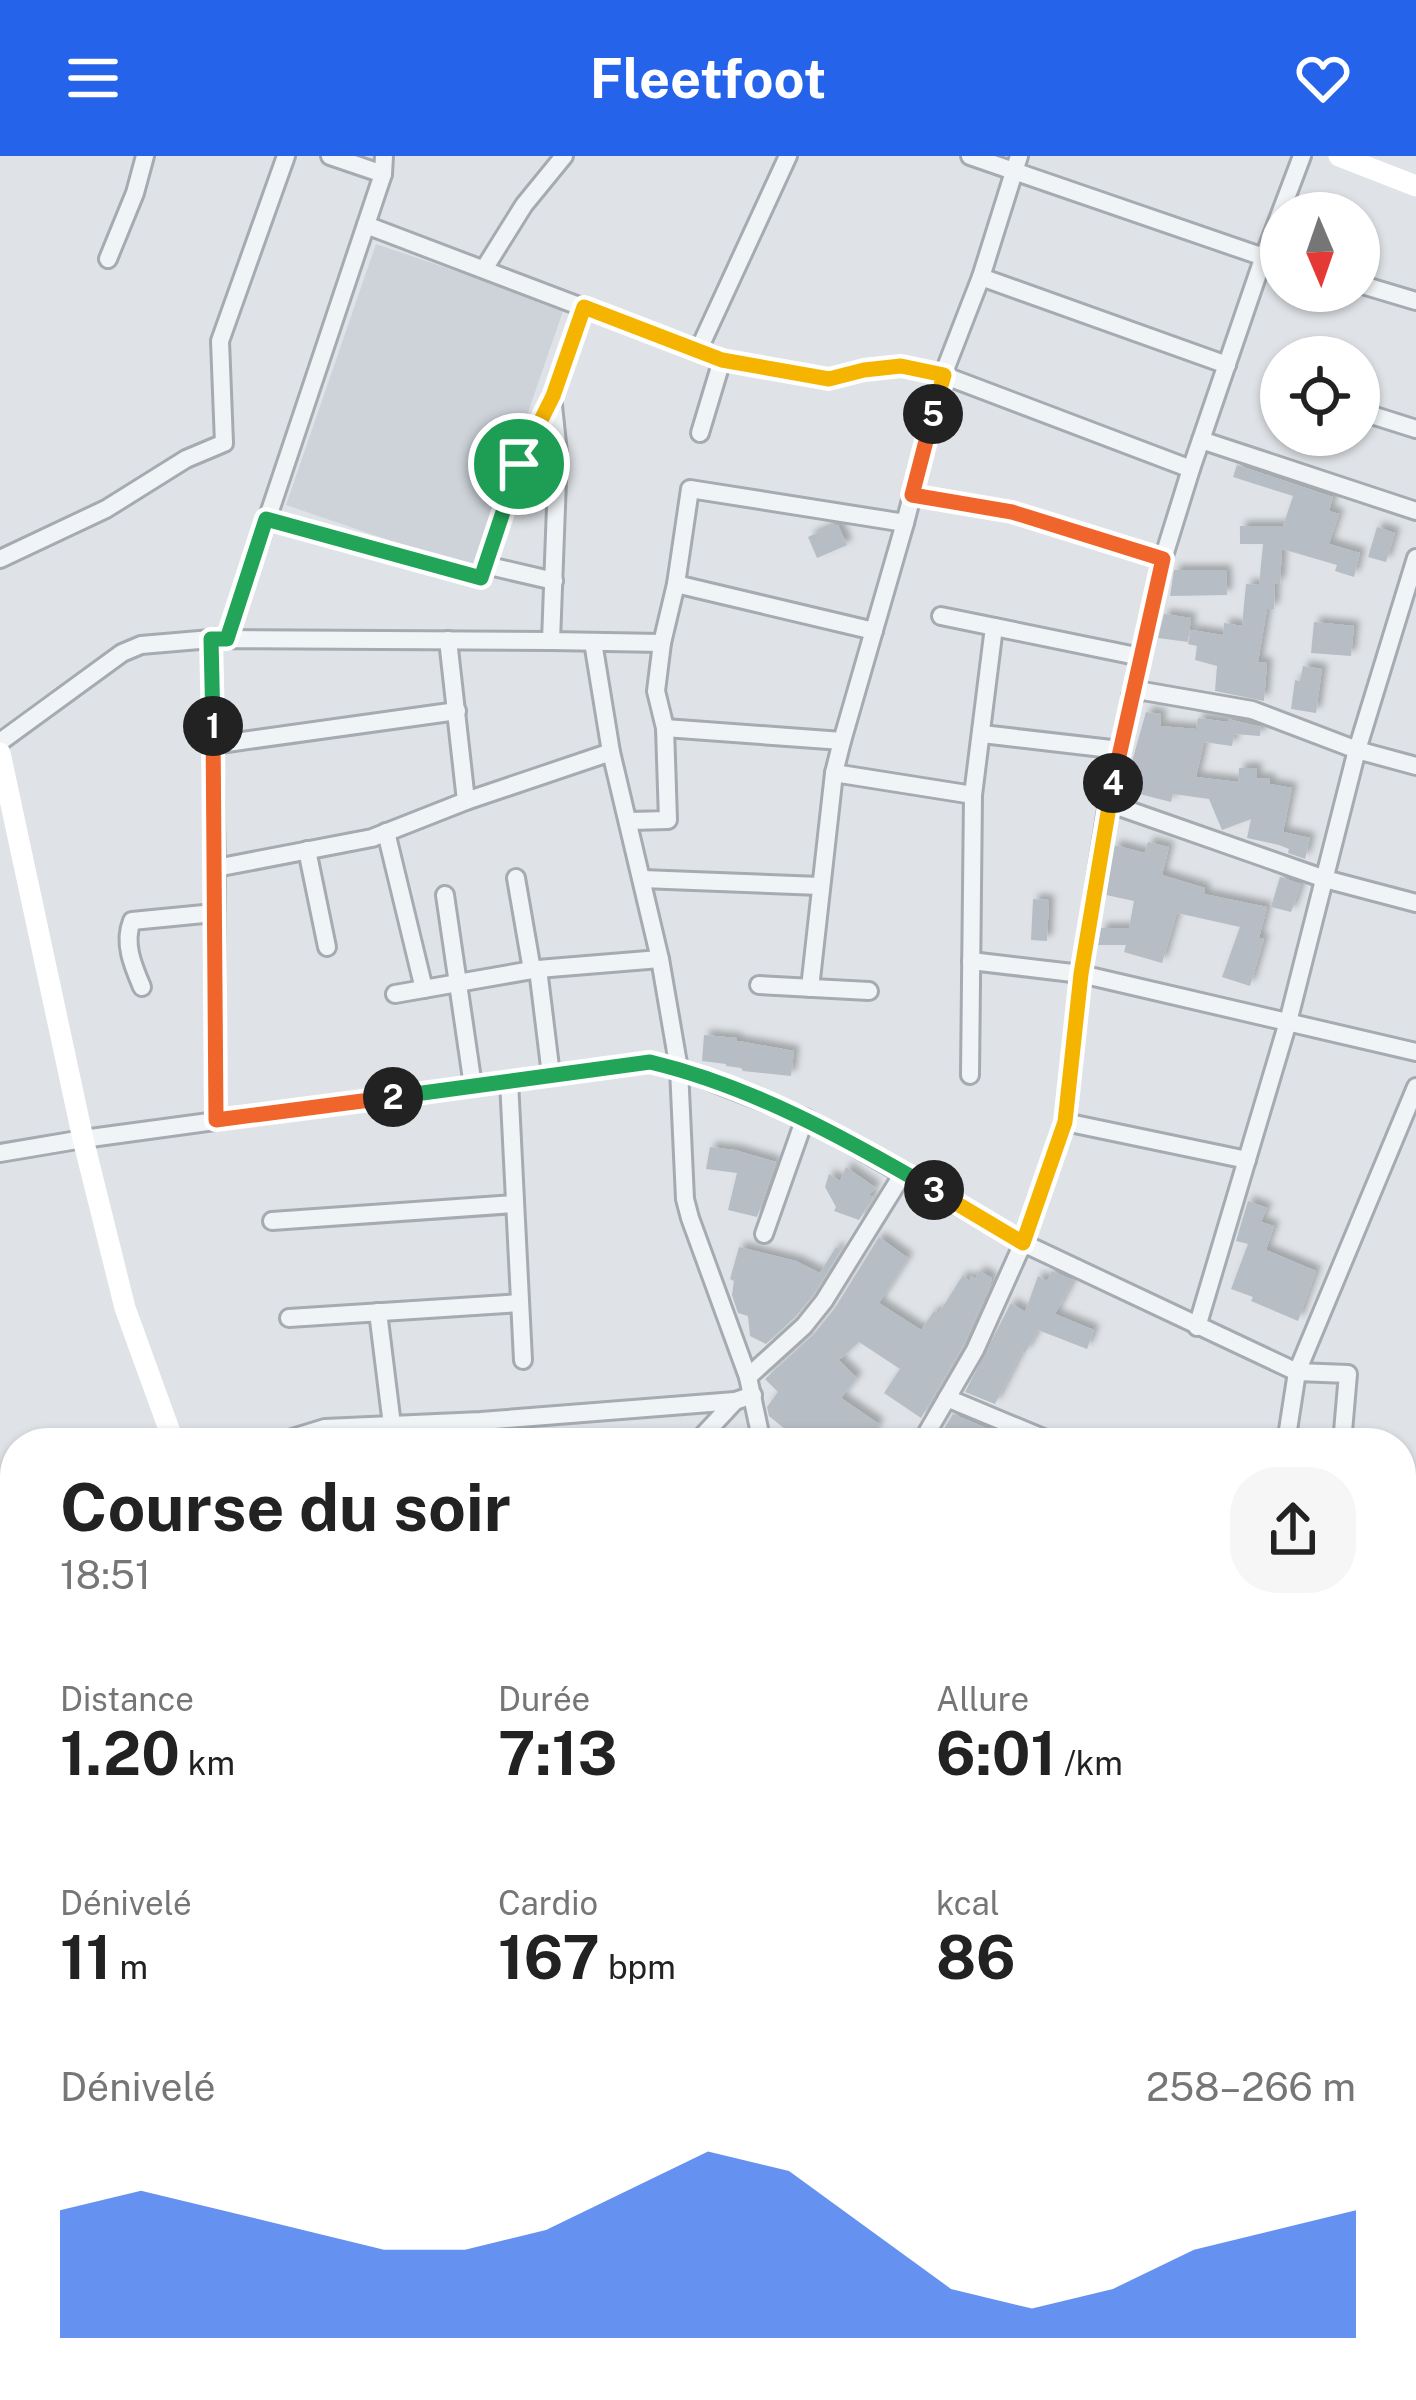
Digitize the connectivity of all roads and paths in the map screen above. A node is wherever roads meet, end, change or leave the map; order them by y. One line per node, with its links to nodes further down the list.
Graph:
1 (145, 156): 15 (street)
2 (286, 156): 37 (street)
3 (330, 156): 10 (street)
4 (564, 156): 16 (street)
5 (788, 156): 22 (street)
6 (970, 156): 9 (street)
7 (1302, 156): 12 (street)
8 (1339, 156): 11 (street)
9 (1016, 164): 14 (street); 17 (street)
10 (384, 165): 13 (street)
11 (1416, 187)
12 (1292, 192)
13 (366, 225): 16 (street); 34 (street)
14 (1260, 256)
15 (109, 259)
16 (484, 269): 21 (street)
17 (981, 277): 24 (street); 25 (street)
18 (1260, 288): 24 (street)
19 (1380, 290): 20 (street)
20 (1416, 301)
21 (584, 307): 22 (street); 26 (street)
22 (699, 349): 23 (street)
23 (722, 360): 25 (street); 29 (street)
24 (1227, 364): 30 (street)
25 (944, 375): 31 (street); 32 (street)
26 (553, 396): 39 (street); 40 (street)
27 (1380, 418): 28 (street)
28 (1416, 429)
29 (700, 433)
30 (1201, 440): 31 (street); 33 (street)
31 (1190, 469): 38 (street)
32 (912, 495): 35 (street); 38 (street)
33 (1416, 511)
34 (266, 519): 39 (street); 45 (street)
35 (905, 523): 41 (street); 44 (street)
36 (1416, 558): 58 (street)
37 (0, 559)
38 (1163, 559): 50 (street)
39 (485, 565): 40 (street)
40 (554, 580): 47 (street)
41 (676, 584): 44 (street); 49 (street)
42 (941, 616): 43 (street)
43 (994, 627): 50 (street); 54 (street)
44 (874, 631): 55 (street)
45 (219, 639): 46 (street); 56 (street); 57 (street)
46 (448, 640): 47 (street); 52 (street)
47 (551, 641): 48 (street)
48 (593, 642): 49 (street); 61 (street)
49 (662, 643): 53 (street)
50 (1141, 658): 51 (street)
51 (1131, 696): 58 (street); 59 (street)
52 (457, 711): 57 (street); 65 (street)
53 (665, 728): 55 (street); 67 (street)
54 (982, 734): 59 (street); 64 (street)
55 (842, 741): 63 (street)
56 (0, 742)
57 (213, 745): 70 (street)
58 (1358, 749): 62 (street); 73 (street)
59 (1120, 750): 66 (street)
60 (0, 752): 101 (street)
61 (611, 752): 65 (street); 67 (street)
62 (1416, 766)
63 (834, 773): 64 (street); 74 (street)
64 (973, 795): 80 (street)
65 (466, 801): 68 (street)
66 (1108, 803): 73 (street); 82 (street)
67 (629, 821): 72 (street)
68 (386, 832): 69 (street); 87 (street)
69 (307, 850): 70 (street); 78 (street)
70 (216, 868): 77 (street)
71 (516, 878): 81 (street)
72 (642, 878): 74 (street); 79 (street)
73 (1325, 879): 76 (street); 90 (street)
74 (820, 886): 86 (street)
75 (445, 895): 83 (street)
76 (1416, 903)
77 (214, 914): 85 (street); 99 (street)
78 (327, 947)
79 (660, 959): 81 (street); 92 (street)
80 (971, 961): 82 (street); 94 (street)
81 (535, 969): 83 (street); 93 (street)
82 (1081, 974): 90 (street); 100 (street)
83 (458, 982): 87 (street); 96 (street)
84 (760, 986): 86 (street)
85 (142, 987)
86 (810, 988): 88 (street)
87 (424, 989): 89 (street)
88 (868, 991)
89 (395, 994)
90 (1288, 1022): 91 (street); 103 (street)
91 (1416, 1052)
92 (679, 1069): 93 (street); 98 (street); 115 (street)
93 (550, 1075): 95 (street)
94 (970, 1076)
95 (508, 1081): 96 (street); 105 (street)
96 (472, 1086): 99 (street)
97 (1416, 1087): 114 (street)
98 (805, 1118): 104 (street); 107 (street)
99 (216, 1120): 101 (street)
100 (1065, 1122): 103 (street); 108 (street)
101 (83, 1139): 102 (street); 119 (street)
102 (0, 1154)
103 (1247, 1160): 112 (street)
104 (904, 1172): 108 (street); 115 (street)
105 (515, 1204): 106 (street); 109 (street)
106 (272, 1221)
107 (764, 1234)
108 (1023, 1243): 112 (street); 116 (street)
109 (520, 1303): 110 (street); 113 (street)
110 (378, 1312): 111 (street); 118 (street)
111 (289, 1318)
112 (1197, 1327): 114 (street)
113 (523, 1360)
114 (1297, 1372): 126 (street); 127 (street)
115 (745, 1391): 117 (street); 122 (street); 123 (street)
116 (947, 1398): 124 (street); 125 (street)
117 (481, 1421): 118 (street); 121 (street)
118 (392, 1425): 120 (street)
119 (169, 1428)
120 (325, 1428)
121 (481, 1428)
122 (710, 1428)
123 (757, 1428)
124 (930, 1428)
125 (1015, 1428)
126 (1288, 1428)
127 (1343, 1428)

